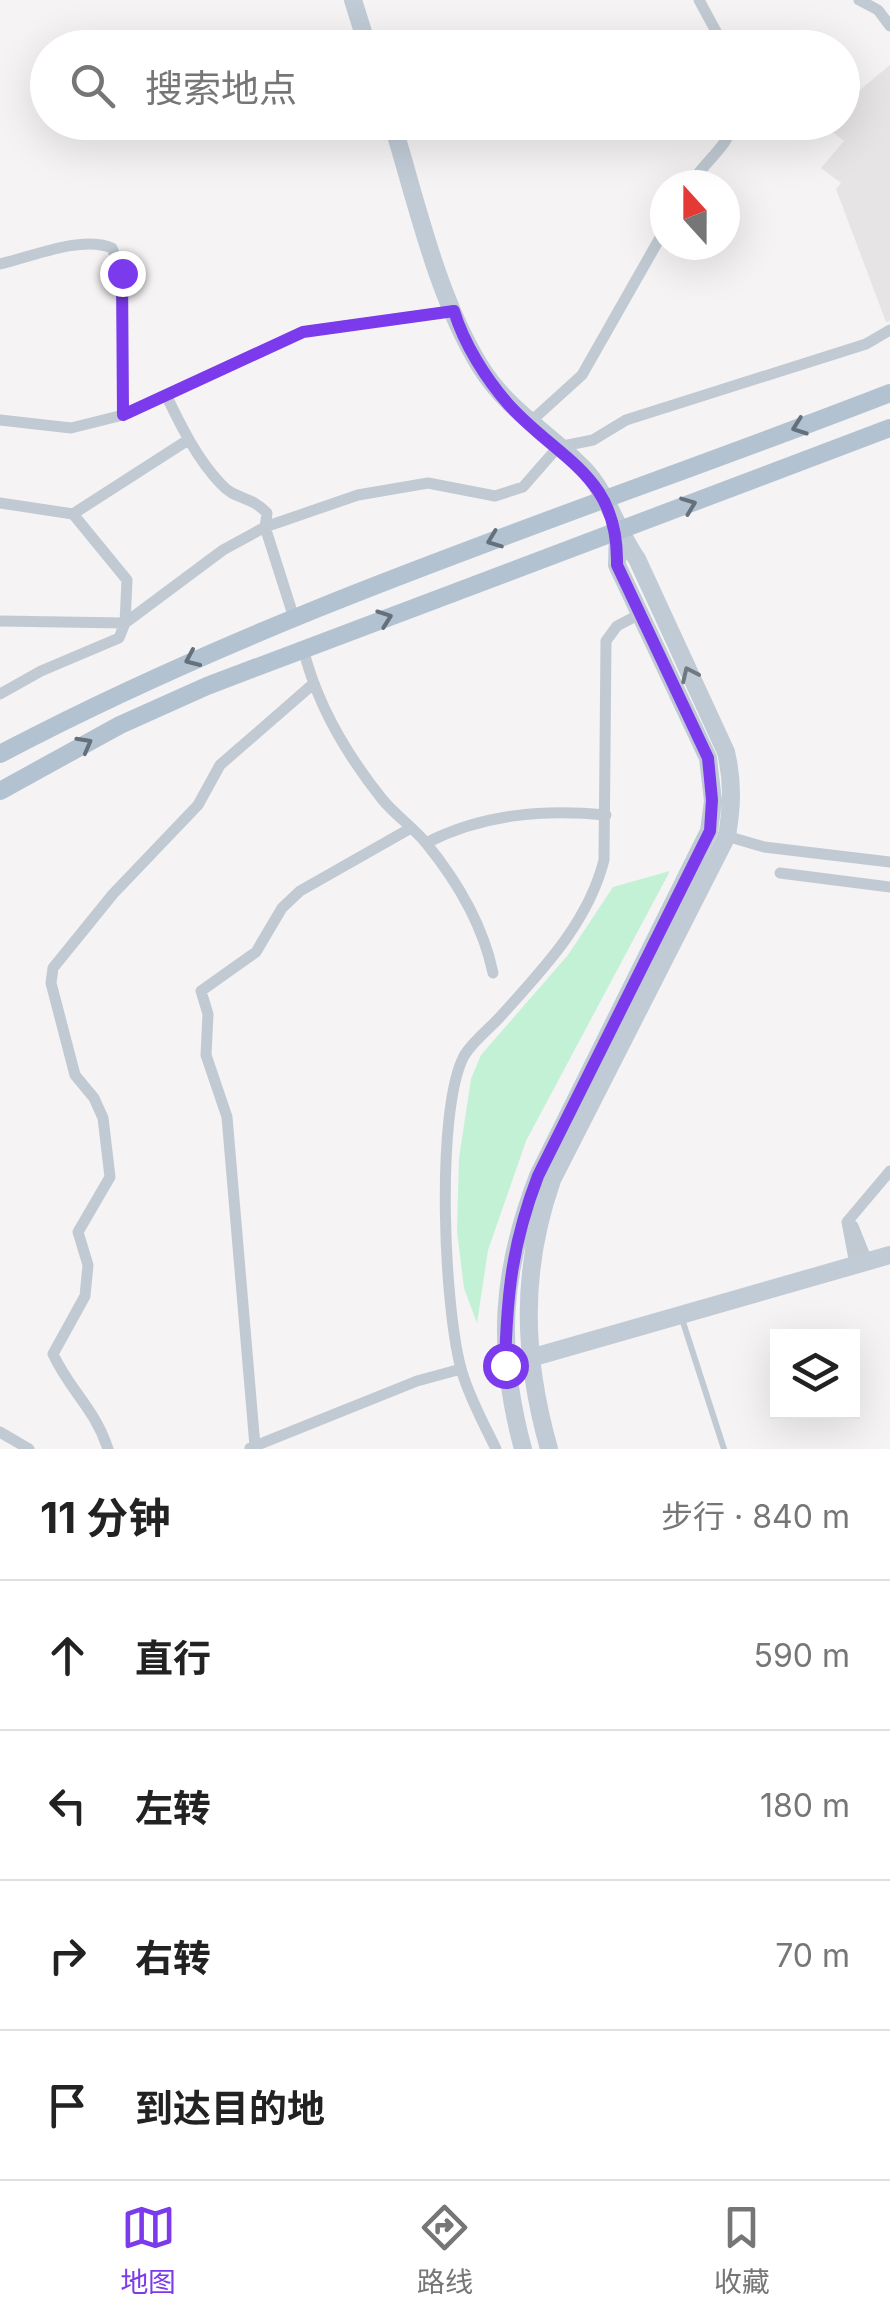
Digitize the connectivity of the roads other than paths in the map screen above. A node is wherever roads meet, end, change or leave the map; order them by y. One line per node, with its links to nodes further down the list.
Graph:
1 (353, 0): 5 (main road)
2 (699, 0): 6 (street)
3 (858, 0): 4 (street)
4 (890, 26)
5 (362, 30)
6 (715, 30)
7 (398, 140): 12 (main road)
8 (727, 140): 9 (street)
9 (699, 170)
10 (650, 255): 18 (street)
11 (0, 264): 16 (street)
12 (454, 311): 15 (street); 18 (main road)
13 (890, 330): 21 (street)
14 (890, 393): 22 (main road, one-way to 22)
15 (166, 396): 16 (street); 20 (street)
16 (123, 415): 17 (street)
17 (0, 420)
18 (529, 423): 21 (main road)
19 (890, 428): 26 (main road, one-way to 19)
20 (188, 440): 24 (street); 25 (street)
21 (558, 447): 22 (main road); 25 (street)
22 (603, 497): 26 (main road); 28 (main road, one-way to 28)
23 (0, 503): 24 (street)
24 (73, 514): 30 (street)
25 (265, 527): 28 (street); 30 (street)
26 (618, 533): 27 (main road); 31 (main road, one-way to 26); 38 (main road, one-way to 26)
27 (638, 615): 36 (street); 38 (main road)
28 (294, 618): 34 (main road, one-way to 34)
29 (0, 621): 30 (street)
30 (125, 623): 33 (street)
31 (303, 648): 32 (street); 35 (main road, one-way to 31)
32 (312, 685): 37 (street); 54 (street)
33 (0, 694)
34 (0, 754)
35 (0, 791)
36 (606, 815): 39 (street); 50 (street)
37 (411, 828): 39 (street); 52 (street)
38 (718, 834): 40 (street); 48 (main road); 49 (main road)
39 (426, 843): 43 (street)
40 (890, 862)
41 (780, 873): 42 (street)
42 (890, 886)
43 (494, 973)
44 (890, 1171): 46 (street)
45 (890, 1255): 46 (main road)
46 (861, 1263): 47 (main road)
47 (680, 1313): 48 (main road); 58 (lane)
48 (529, 1358): 49 (main road); 57 (main road)
49 (505, 1365): 56 (main road)
50 (461, 1370): 52 (street); 55 (street)
51 (0, 1432): 53 (street)
52 (252, 1448)
53 (30, 1449)
54 (108, 1449)
55 (496, 1449)
56 (523, 1449)
57 (549, 1449)
58 (724, 1449)

